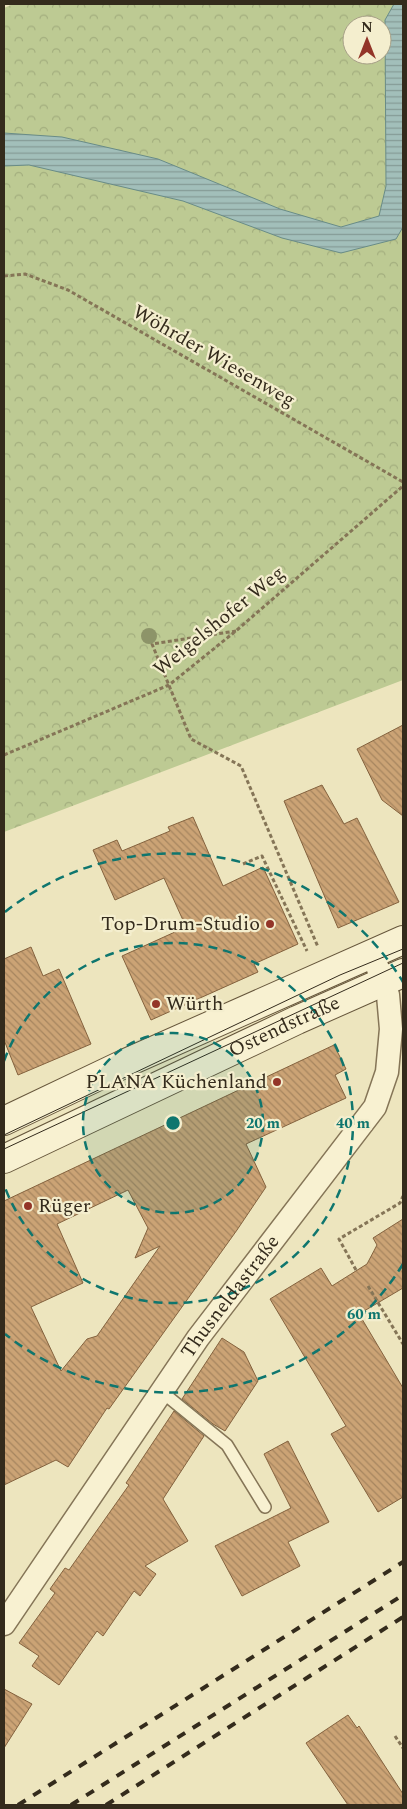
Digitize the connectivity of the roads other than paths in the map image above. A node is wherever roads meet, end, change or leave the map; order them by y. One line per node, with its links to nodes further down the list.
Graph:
1 (403, 940): 2 (main road, Ostendstraße)
2 (372, 953): 3 (street, Thusneldastraße); 4 (main road, Ostendstraße)
3 (394, 977): 5 (main road, Ostendstraße); 6 (street, Thusneldastraße)
4 (4, 1121)
5 (4, 1159)
6 (162, 1392): 7 (lane); 8 (street, Thusneldastraße)
7 (266, 1507)
8 (4, 1624)

